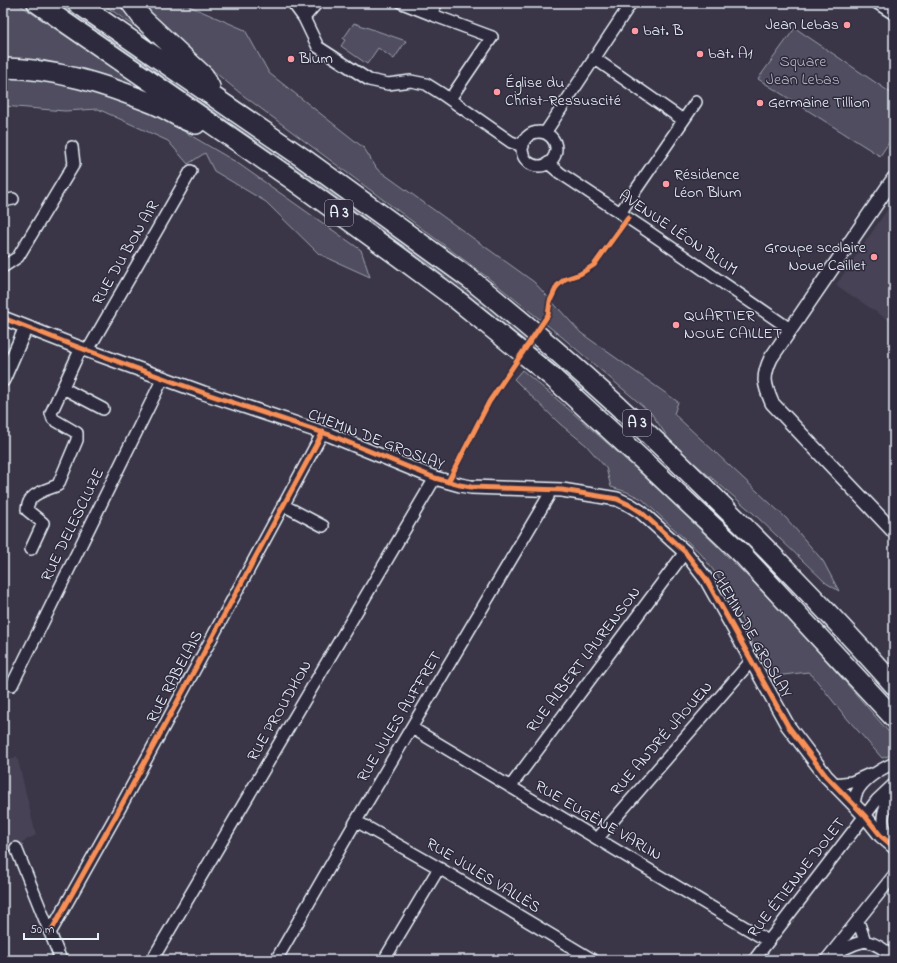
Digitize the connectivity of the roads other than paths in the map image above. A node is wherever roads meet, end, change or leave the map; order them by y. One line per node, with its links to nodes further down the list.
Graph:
1 (37, 3): 19 (highway, A 3)
2 (77, 3): 15 (highway, A 3)
3 (131, 3): 15 (highway)
4 (293, 3): 12 (street)
5 (317, 3): 12 (street)
6 (402, 3): 10 (street)
7 (437, 3): 10 (street)
8 (631, 3): 13 (street)
9 (877, 3): 11 (street)
10 (430, 14): 16 (street)
11 (894, 14)
12 (304, 18): 16 (street)
13 (594, 58): 18 (street); 20 (street)
14 (3, 68): 19 (highway)
15 (214, 97): 46 (highway, A 3)
16 (450, 99): 21 (street)
17 (696, 102): 18 (street)
18 (683, 120): 26 (street)
19 (219, 130): 47 (highway, A 3)
20 (545, 133): 21 (street); 23 (street)
21 (523, 146): 23 (street)
22 (72, 147): 27 (street)
23 (548, 163): 26 (street, AVENUE LÉON BLUM)
24 (192, 171): 31 (street, RUE DU BON AIR)
25 (894, 178): 30 (street)
26 (620, 213): 30 (street, AVENUE LÉON BLUM)
27 (3, 267)
28 (3, 318): 29 (street, CHEMIN DE GROSLAY)
29 (26, 327): 31 (street, CHEMIN DE GROSLAY); 33 (street)
30 (790, 330): 41 (street)
31 (84, 349): 32 (street, CHEMIN DE GROSLAY); 34 (street, RUE DU BON AIR)
32 (163, 378): 36 (street, CHEMIN DE GROSLAY); 45 (street, RUE DELESCLUZE)
33 (3, 380)
34 (63, 388): 35 (street); 42 (street, RUE DU BON AIR)
35 (103, 409)
36 (323, 432): 37 (street, CHEMIN DE GROSLAY); 39 (street, RUE RABELAIS)
37 (435, 478): 38 (street, CHEMIN DE GROSLAY); 73 (street, RUE PROUDHON)
38 (549, 490): 43 (street, CHEMIN DE GROSLAY); 48 (street, RUE JULES AUFFRET)
39 (283, 505): 40 (street); 67 (street, RUE RABELAIS)
40 (323, 526)
41 (894, 532)
42 (31, 549)
43 (685, 552): 44 (street, CHEMIN DE GROSLAY); 53 (street, RUE ALBERT LAURENSON)
44 (751, 661): 51 (street, CHEMIN DE GROSLAY); 58 (street, RUE ANDRÉ JAOUEN)
45 (12, 685)
46 (894, 685)
47 (894, 718)
48 (412, 728): 53 (street, RUE EUGÈNE VARLIN); 57 (street, RUE JULES AUFFRET)
49 (894, 763): 50 (street)
50 (883, 768): 51 (street); 55 (street)
51 (834, 784): 55 (street, CHEMIN DE GROSLAY)
52 (894, 784): 56 (street, RUE ÉTIENNE DOLET)
53 (510, 787): 58 (street, RUE EUGÈNE VARLIN)
54 (894, 793): 59 (street)
55 (854, 804): 56 (street, CHEMIN DE GROSLAY)
56 (865, 816): 60 (street, CHEMIN DE GROSLAY); 68 (street, RUE ÉTIENNE DOLET)
57 (356, 821): 62 (street, RUE JULES VALLÈS); 74 (street, RUE JULES AUFFRET)
58 (598, 838): 68 (street, RUE EUGÈNE VARLIN)
59 (894, 842)
60 (894, 847)
61 (16, 848): 67 (street)
62 (438, 868): 75 (street); 76 (street, RUE JULES VALLÈS)
63 (894, 875): 65 (street)
64 (894, 890): 65 (street)
65 (875, 899): 66 (street)
66 (858, 921): 69 (street); 70 (street)
67 (50, 933): 72 (street)
68 (768, 941): 77 (street, RUE ÉTIENNE DOLET)
69 (865, 941): 70 (street); 71 (street)
70 (827, 958)
71 (894, 958)
72 (61, 960)
73 (152, 960)
74 (276, 960)
75 (384, 960)
76 (593, 960)
77 (754, 960)

